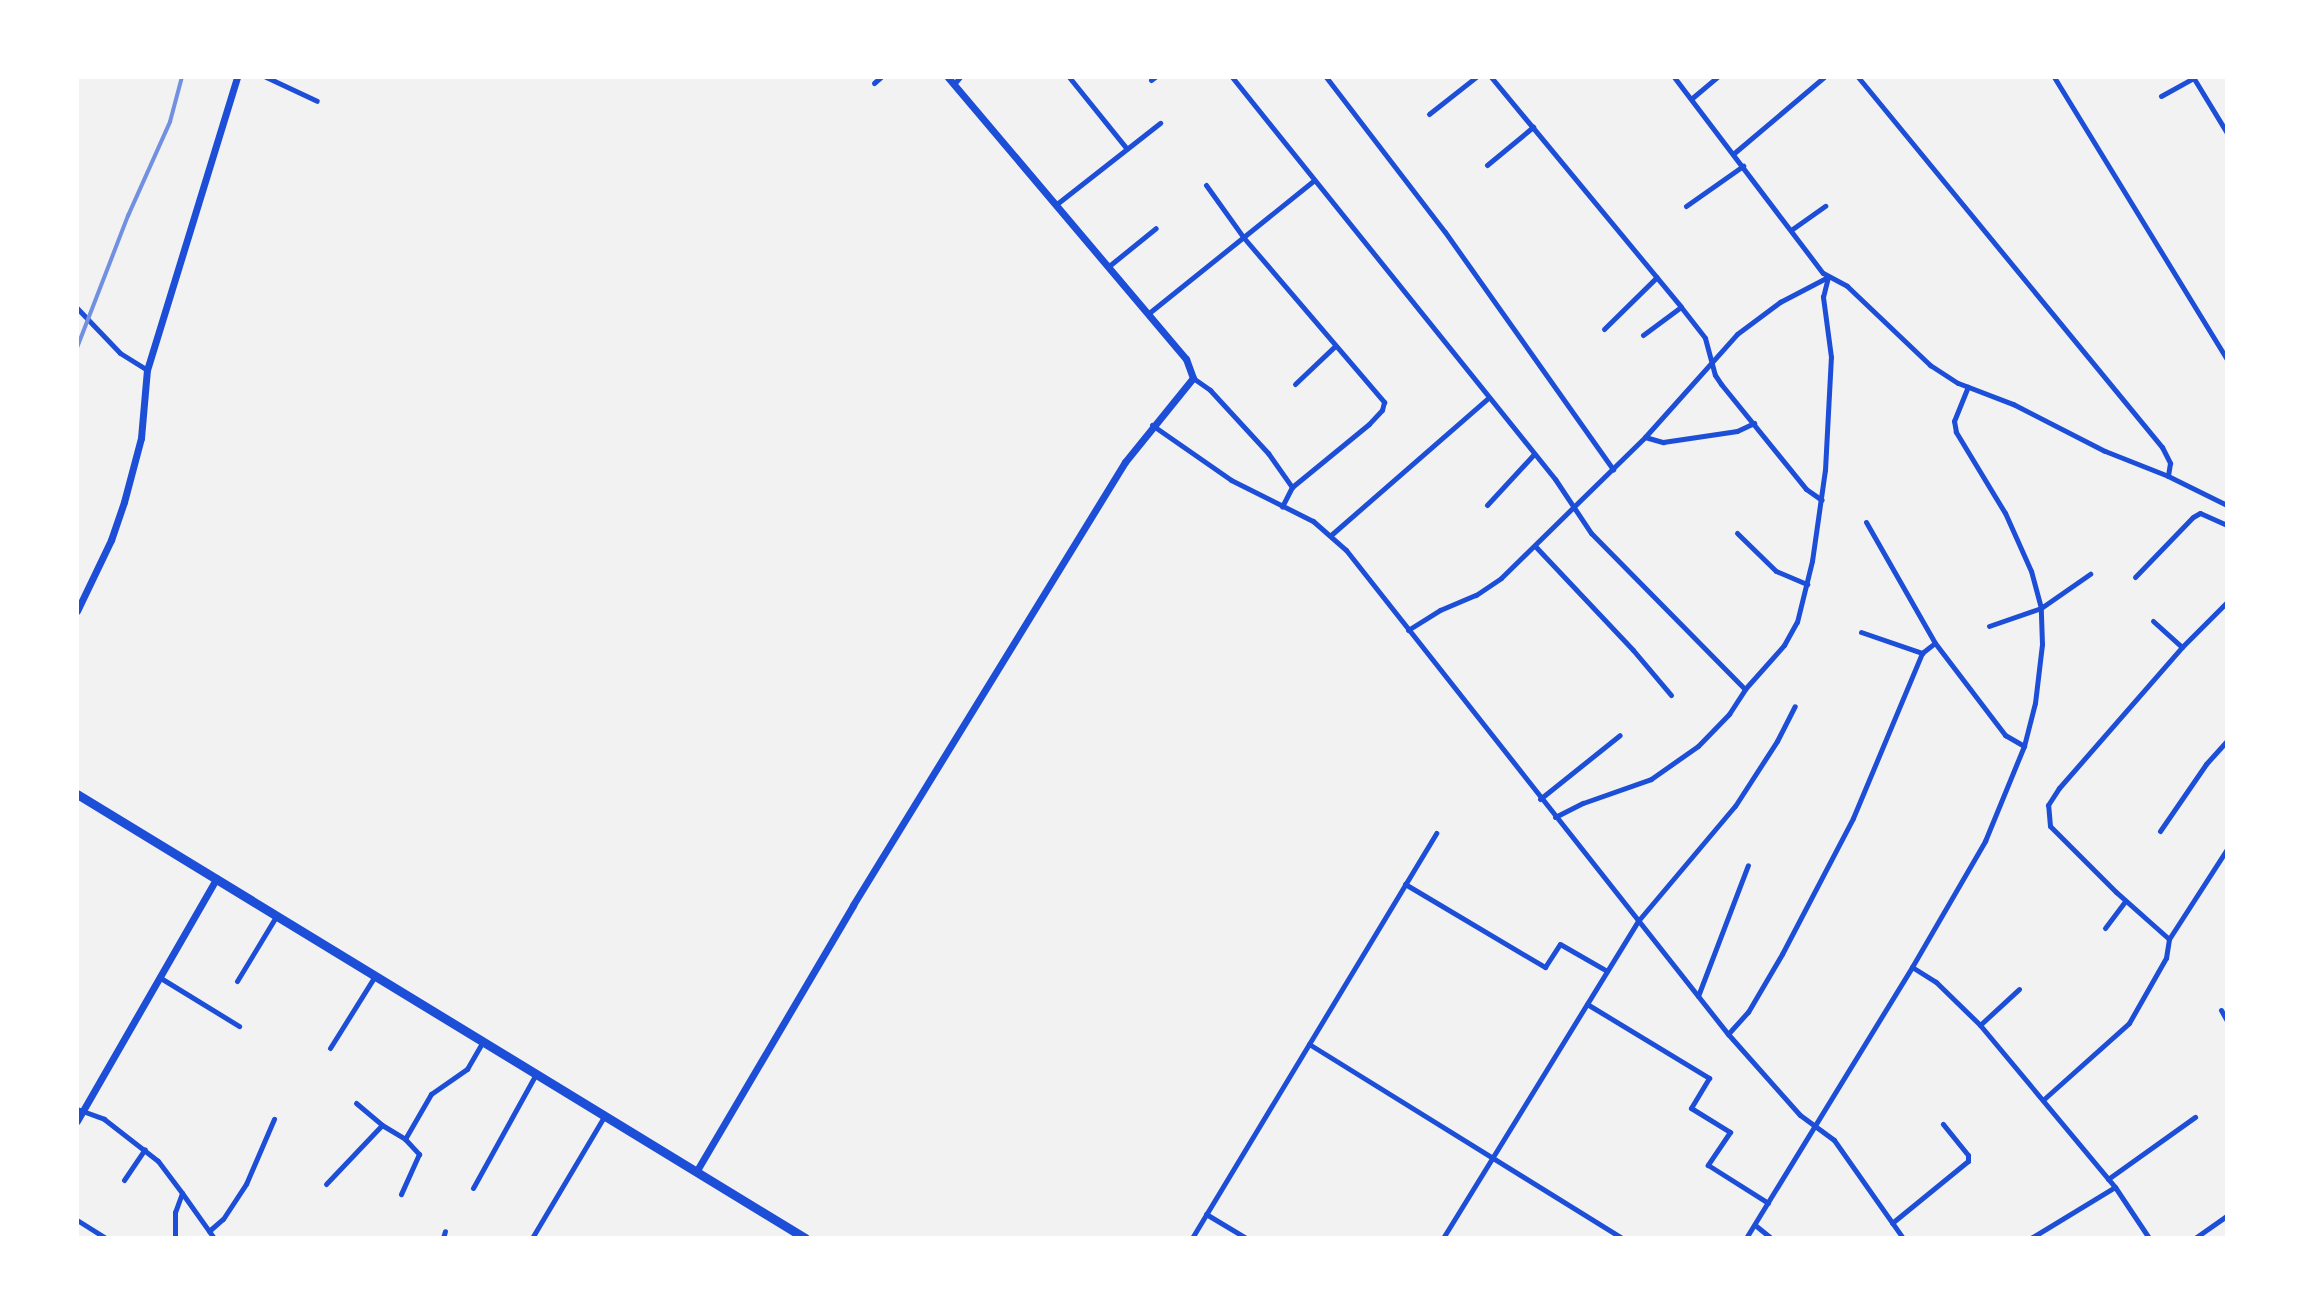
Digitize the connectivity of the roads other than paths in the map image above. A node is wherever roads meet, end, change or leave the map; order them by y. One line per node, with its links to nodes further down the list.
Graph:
1 (237, 77): 48 (street)
2 (266, 77): 20 (street)
3 (881, 77): 17 (street)
4 (948, 77): 16 (street)
5 (1069, 77): 25 (street)
6 (1232, 77): 29 (street)
7 (1326, 77): 57 (street)
8 (1476, 77): 21 (street)
9 (1491, 77): 23 (street)
10 (1674, 77): 19 (street)
11 (1717, 77): 19 (street)
12 (1824, 77): 26 (street)
13 (1858, 77): 58 (street)
14 (2054, 77): 46 (street)
15 (2193, 77): 18 (street); 24 (street)
16 (957, 80): 31 (street)
17 (874, 83)
18 (2161, 96)
19 (1691, 99): 26 (street)
20 (317, 101)
21 (1429, 114)
22 (1160, 122): 25 (street)
23 (1533, 127): 27 (street); 38 (street)
24 (2227, 133)
25 (1127, 149): 31 (street)
26 (1733, 155): 28 (street)
27 (1488, 165)
28 (1743, 166): 32 (street); 35 (street)
29 (1313, 181): 36 (street); 52 (street)
30 (1206, 185): 36 (street)
31 (1058, 203): 37 (street)
32 (1686, 206)
33 (1825, 206): 35 (street)
34 (1156, 228): 37 (street)
35 (1791, 230): 39 (street)
36 (1244, 238): 42 (street); 45 (street)
37 (1109, 265): 42 (street)
38 (1657, 277): 40 (street); 43 (street)
39 (1828, 277): 47 (street); 51 (street); 61 (street)
40 (1681, 307): 44 (street); 47 (street)
41 (77, 308): 48 (street)
42 (1149, 313): 49 (street)
43 (1604, 329)
44 (1643, 335)
45 (1335, 346): 50 (street); 59 (street)
46 (2227, 359)
47 (1711, 362): 53 (street); 55 (street)
48 (148, 369): 76 (street)
49 (1193, 379): 54 (street); 59 (street)
50 (1295, 384)
51 (1968, 387): 58 (street); 75 (street)
52 (1488, 398): 56 (street); 69 (street)
53 (1754, 423): 55 (street); 61 (street)
54 (1152, 425): 64 (street); 134 (street)
55 (1645, 437): 57 (street)
56 (1534, 454): 63 (street); 65 (street)
57 (1614, 469): 65 (street)
58 (2168, 476): 62 (street)
59 (1292, 487): 64 (street)
60 (2227, 493): 62 (street)
61 (1822, 500): 73 (street)
62 (2224, 503)
63 (1487, 505)
64 (1282, 507): 69 (street)
65 (1574, 508): 70 (street); 84 (street)
66 (1866, 522): 81 (street)
67 (2227, 525): 72 (street)
68 (1737, 533): 73 (street)
69 (1332, 535): 79 (street)
70 (1535, 546): 79 (street); 85 (street)
71 (2090, 574): 75 (street)
72 (2135, 577)
73 (1807, 583): 84 (street)
74 (2227, 602): 82 (street)
75 (2041, 608): 78 (street); 89 (street)
76 (77, 611)
77 (2153, 621): 82 (street)
78 (1989, 626)
79 (1408, 630): 91 (street)
80 (1861, 632): 83 (street)
81 (1935, 643): 83 (street); 89 (street)
82 (2182, 648): 99 (street)
83 (1923, 653): 116 (street)
84 (1745, 689): 92 (street)
85 (1671, 695)
86 (1795, 706): 101 (street)
87 (1620, 735): 91 (street)
88 (2227, 741): 93 (street)
89 (2024, 746): 104 (street)
90 (77, 794): 97 (main road)
91 (1540, 799): 92 (street)
92 (1555, 817): 101 (street)
93 (2160, 831)
94 (1436, 833): 98 (street)
95 (2227, 849): 103 (street)
96 (1748, 865): 110 (street)
97 (217, 878): 100 (main road); 107 (street)
98 (1405, 884): 105 (street); 118 (street)
99 (2125, 901): 102 (street); 103 (street)
100 (277, 915): 106 (main road); 108 (street)
101 (1638, 921): 105 (street); 110 (street)
102 (2105, 928)
103 (2169, 939): 121 (street)
104 (1912, 967): 114 (street); 130 (street)
105 (1607, 971): 111 (street)
106 (375, 976): 117 (main road); 119 (street)
107 (159, 977): 115 (street); 123 (street)
108 (237, 981)
109 (2019, 989): 114 (street)
110 (1698, 996): 116 (street)
111 (1587, 1004): 133 (street); 142 (street)
112 (2221, 1010): 113 (street)
113 (2227, 1021)
114 (1980, 1025): 121 (street)
115 (239, 1026)
116 (1728, 1034): 130 (street)
117 (482, 1043): 120 (main road); 131 (street)
118 (1309, 1044): 133 (street); 143 (street)
119 (330, 1048)
120 (536, 1074): 124 (main road); 139 (street)
121 (2044, 1099): 135 (street)
122 (356, 1103): 129 (street)
123 (80, 1110): 127 (street); 132 (street)
124 (605, 1115): 134 (main road); 152 (street)
125 (2195, 1117): 135 (street)
126 (274, 1119): 148 (street)
127 (77, 1121)
128 (1943, 1124): 146 (street)
129 (382, 1125): 131 (street); 137 (street)
130 (1814, 1126): 142 (street); 146 (street)
131 (405, 1139): 141 (street)
132 (145, 1149): 136 (street); 140 (street)
133 (1491, 1157): 156 (street); 157 (street)
134 (696, 1172): 153 (main road)
135 (2108, 1179): 138 (street)
136 (124, 1180)
137 (326, 1184)
138 (2115, 1187): 161 (street); 162 (street)
139 (473, 1188)
140 (182, 1193): 148 (street); 150 (street)
141 (401, 1194)
142 (1768, 1203): 147 (street)
143 (1206, 1214): 154 (street); 155 (street)
144 (2227, 1216): 163 (street)
145 (77, 1220): 149 (street)
146 (1892, 1223): 160 (street)
147 (1755, 1224): 158 (street); 159 (street)
148 (209, 1231): 151 (street)
149 (106, 1238)
150 (175, 1238)
151 (214, 1238)
152 (532, 1238)
153 (805, 1238)
154 (1192, 1238)
155 (1246, 1238)
156 (1443, 1238)
157 (1622, 1238)
158 (1746, 1238)
159 (1771, 1238)
160 (1903, 1238)
161 (2031, 1238)
162 (2149, 1238)
163 (2195, 1238)

